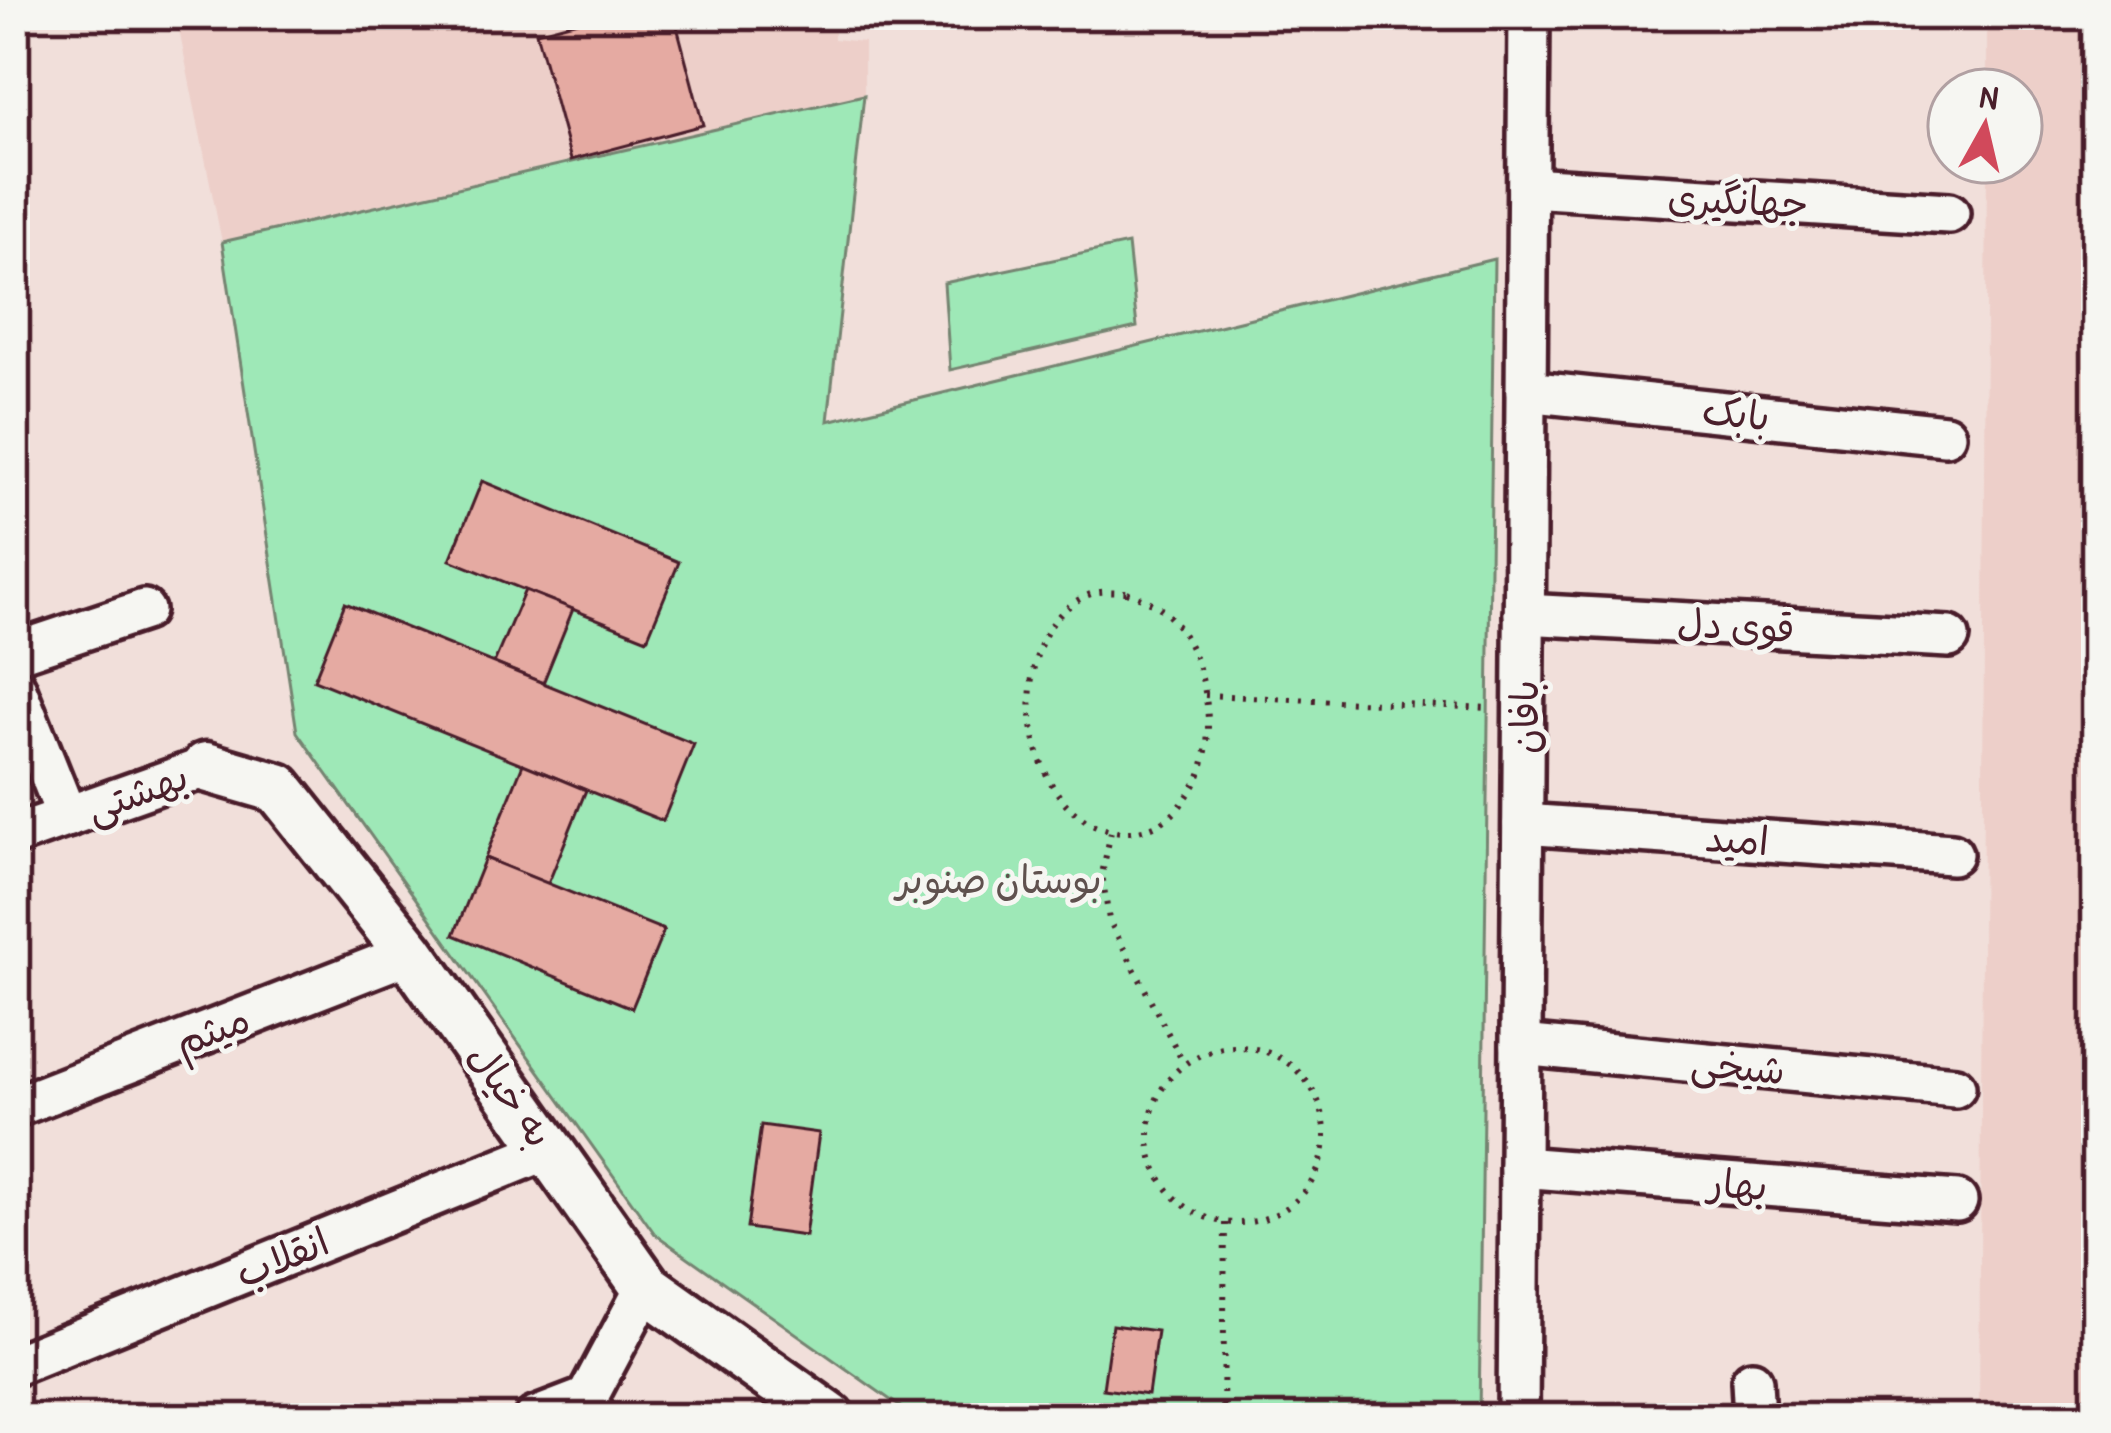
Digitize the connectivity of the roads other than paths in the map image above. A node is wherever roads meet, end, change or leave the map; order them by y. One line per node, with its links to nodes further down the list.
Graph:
1 (1529, 15): 2 (street, بافان)
2 (1528, 188): 3 (street, جهانگیری); 4 (street, بافان)
3 (1949, 213)
4 (1526, 391): 5 (street, بابک); 7 (street, بافان)
5 (1945, 435)
6 (144, 610): 9 (street)
7 (1524, 614): 8 (street, قوی دل); 13 (street, بافان)
8 (1948, 637)
9 (15, 653)
10 (15, 687): 12 (street, بهشتی)
11 (206, 767): 12 (street, بهشتی); 16 (street, به خیال)
12 (67, 817): 14 (street, بهشتی)
13 (1522, 824): 15 (street, امید); 17 (street, بافان)
14 (15, 835)
15 (1952, 854)
16 (410, 953): 19 (street, میثم); 20 (street, به خیال)
17 (1521, 1046): 18 (street, شیخی); 21 (street, بافان)
18 (1955, 1087)
19 (15, 1107)
20 (549, 1149): 23 (street, به خیال); 24 (street, انقلاب)
21 (1520, 1167): 22 (street, بهار); 28 (street, بافان)
22 (1957, 1201)
23 (646, 1287): 25 (street); 27 (street, به خیال)
24 (15, 1365)
25 (591, 1408): 26 (street)
26 (536, 1418)
27 (830, 1418)
28 (1518, 1418)

